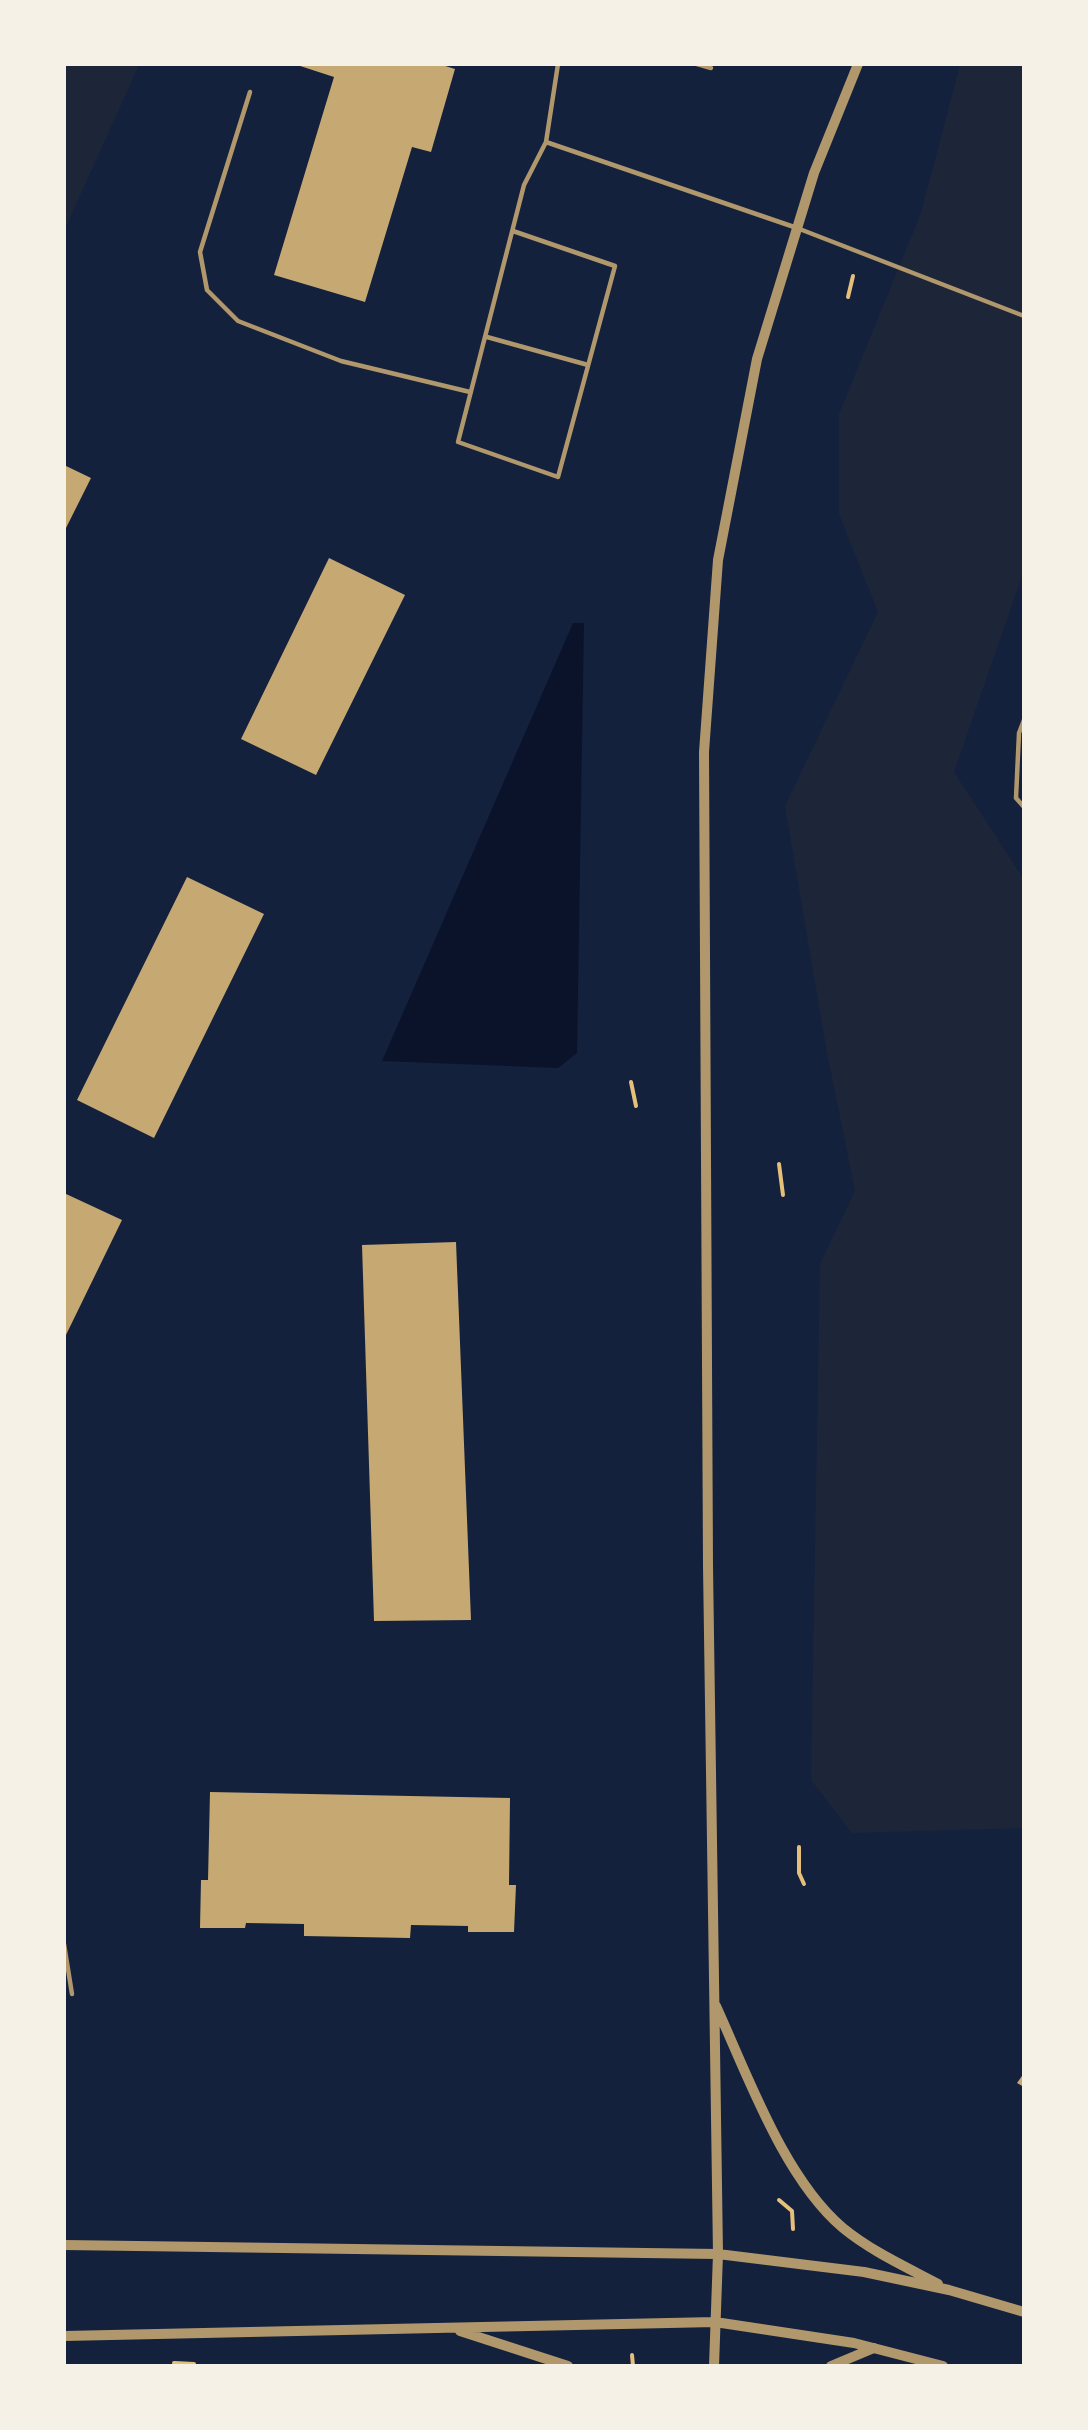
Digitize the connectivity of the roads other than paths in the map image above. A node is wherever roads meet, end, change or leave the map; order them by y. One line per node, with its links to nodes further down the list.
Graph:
1 (558, 64): 6 (lane)
2 (697, 64): 4 (lane)
3 (858, 64): 7 (street)
4 (711, 68)
5 (250, 92): 12 (lane)
6 (546, 142): 7 (lane); 8 (lane)
7 (797, 228): 9 (lane); 17 (street)
8 (513, 231): 10 (lane); 11 (lane)
9 (1023, 316)
10 (487, 337): 11 (lane); 12 (lane)
11 (588, 365): 12 (lane)
12 (470, 392)
13 (1023, 720): 14 (lane)
14 (1023, 807)
15 (64, 1944): 16 (lane)
16 (72, 1994)
17 (713, 2000): 19 (street); 20 (street)
18 (64, 2245): 19 (street)
19 (718, 2254): 20 (street); 22 (street)
20 (949, 2290): 21 (street)
21 (1023, 2312)
22 (715, 2322): 23 (street); 25 (street); 27 (street)
23 (448, 2328): 24 (street); 26 (street)
24 (64, 2336)
25 (874, 2348): 28 (street); 29 (street)
26 (568, 2366)
27 (714, 2366)
28 (831, 2366)
29 (943, 2366)

